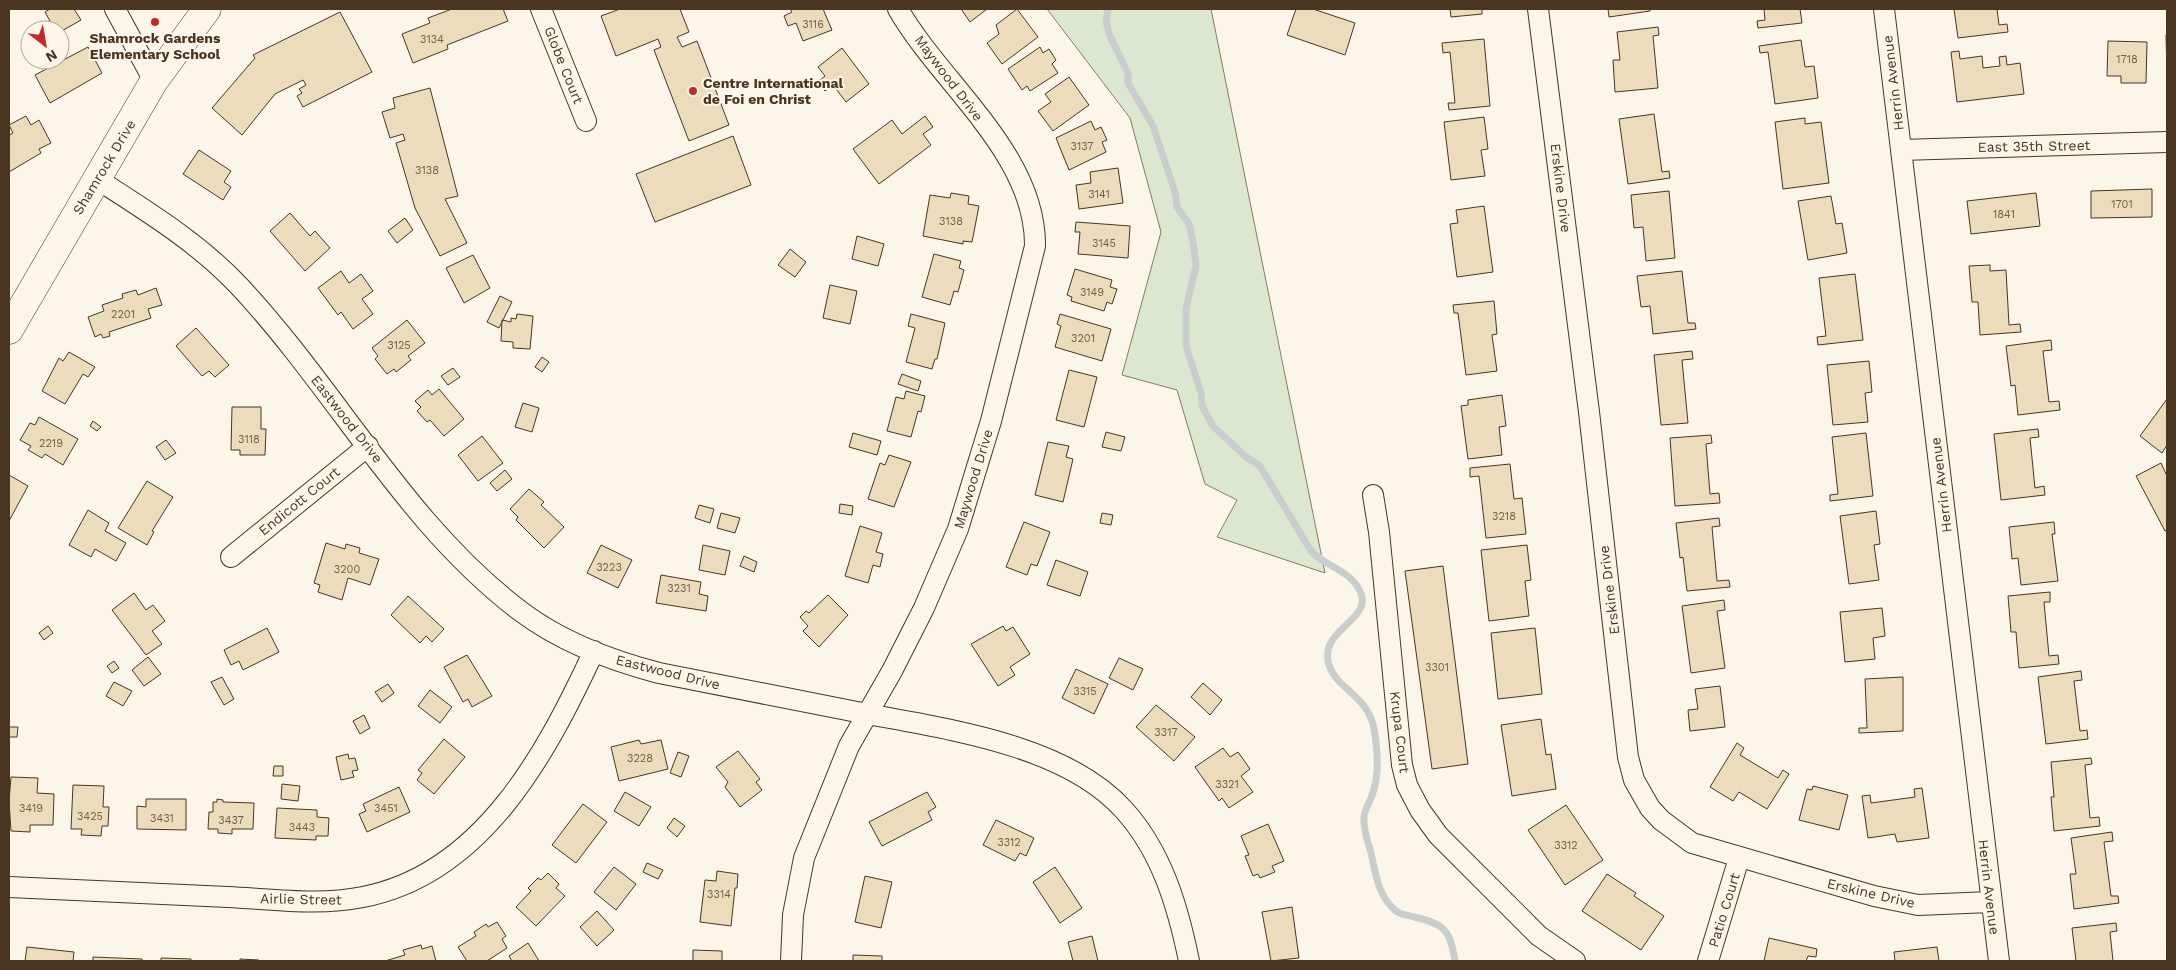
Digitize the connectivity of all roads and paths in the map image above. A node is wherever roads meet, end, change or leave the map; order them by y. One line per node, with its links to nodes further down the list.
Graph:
1 (115, 9): 7 (street)
2 (207, 9): 7 (street, Shamrock Drive)
3 (541, 9): 8 (street, Globe Court)
4 (898, 9): 17 (street, Maywood Drive)
5 (1538, 9): 18 (street, Erskine Drive)
6 (1884, 9): 10 (street, Herrin Avenue)
7 (154, 82): 11 (street, Shamrock Drive)
8 (586, 121)
9 (2167, 142): 10 (street, East 35th Street)
10 (1901, 150): 20 (street, Herrin Avenue)
11 (98, 179): 12 (street, Shamrock Drive); 13 (street, Eastwood Drive)
12 (9, 330)
13 (368, 446): 15 (street, Endicott Court); 16 (street, Eastwood Drive)
14 (1373, 495): 23 (street, Krupa Court)
15 (231, 557)
16 (594, 652): 17 (street, Eastwood Drive); 19 (street, Airlie Street)
17 (868, 714): 21 (street, Maywood Drive); 22 (street, Eastwood Drive)
18 (1739, 858): 20 (street, Erskine Drive); 24 (street, Patio Court)
19 (9, 887)
20 (1990, 902): 25 (street, Herrin Avenue)
21 (791, 961)
22 (1189, 961)
23 (1575, 961)
24 (1708, 961)
25 (1999, 961)

